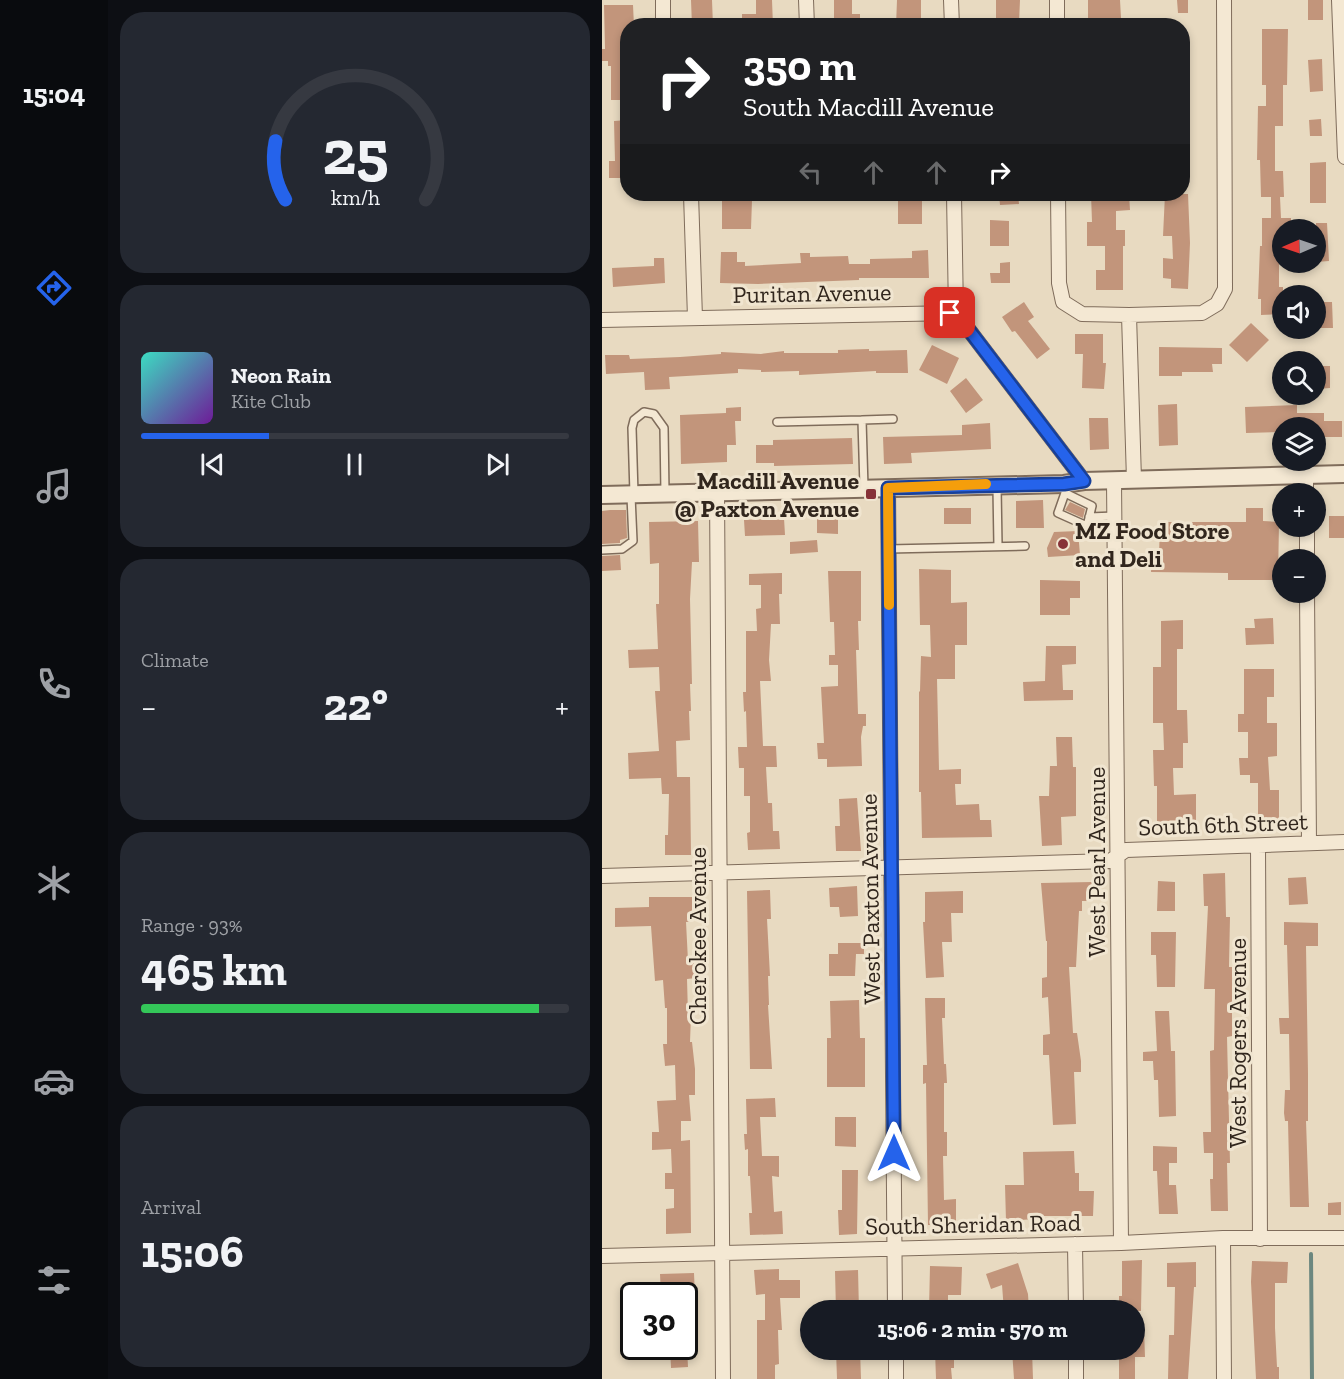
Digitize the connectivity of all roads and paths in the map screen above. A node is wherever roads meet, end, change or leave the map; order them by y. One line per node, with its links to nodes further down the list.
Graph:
1 (663, 0): 7 (street)
2 (806, 0): 8 (street)
3 (952, 0): 9 (street)
4 (1056, 0): 10 (street)
5 (1224, 0): 16 (street)
6 (1339, 0): 11 (street)
7 (663, 18)
8 (807, 18)
9 (952, 18)
10 (1057, 18)
11 (1344, 157)
12 (691, 201): 17 (street)
13 (954, 201): 15 (street)
14 (1058, 201): 16 (street)
15 (956, 313): 17 (street, Puritan Avenue); 25 (street)
16 (1129, 315): 24 (street)
17 (695, 318): 18 (street, Puritan Avenue)
18 (602, 320)
19 (893, 419): 20 (lane)
20 (862, 420): 21 (lane); 29 (lane)
21 (777, 422)
22 (1344, 474): 23 (street)
23 (1306, 475): 24 (street); 27 (street)
24 (1134, 480): 26 (street)
25 (1084, 481): 26 (street); 31 (street)
26 (1115, 481): 36 (street, West Pearl Avenue)
27 (1306, 483)
28 (997, 484): 30 (street); 31 (street); 38 (lane)
29 (864, 488): 30 (street); 32 (street)
30 (888, 488): 40 (street, West Paxton Avenue)
31 (1064, 488): 37 (lane); 37 (lane)
32 (717, 492): 33 (street); 48 (street, Cherokee Avenue)
33 (665, 493): 34 (street); 34 (lane)
34 (632, 494): 35 (street); 41 (lane)
35 (602, 495)
36 (1115, 516): 37 (lane); 46 (street, West Pearl Avenue)
37 (1090, 517)
38 (998, 546): 39 (lane); 40 (lane)
39 (1025, 546)
40 (888, 549): 47 (street, West Paxton Avenue)
41 (602, 550)
42 (1307, 603): 44 (street)
43 (1344, 842): 44 (street, South 6th Street)
44 (1309, 843): 45 (street, South 6th Street)
45 (1258, 846): 46 (street, South 6th Street); 52 (street, West Rogers Avenue)
46 (1118, 856): 47 (street, South 6th Street); 53 (street, West Pearl Avenue)
47 (892, 868): 48 (street, South 6th Street); 55 (street, West Paxton Avenue)
48 (719, 874): 49 (street, South 6th Street); 56 (street, Cherokee Avenue)
49 (602, 876)
50 (1223, 1238): 52 (street, South Sheridan Road); 53 (street, South Sheridan Road); 65 (street)
51 (1344, 1238): 52 (street, South Sheridan Road)
52 (1260, 1239)
53 (1121, 1243): 54 (street, South Sheridan Road)
54 (1076, 1244): 55 (street, South Sheridan Road); 59 (street)
55 (895, 1248): 56 (street, South Sheridan Road); 58 (street, West Paxton Avenue)
56 (723, 1253): 57 (street, South Sheridan Road); 62 (street, Cherokee Avenue)
57 (602, 1256)
58 (895, 1300)
59 (1076, 1300)
60 (896, 1360): 63 (street)
61 (1076, 1360): 64 (street)
62 (724, 1379)
63 (896, 1379)
64 (1076, 1379)
65 (1224, 1379)

